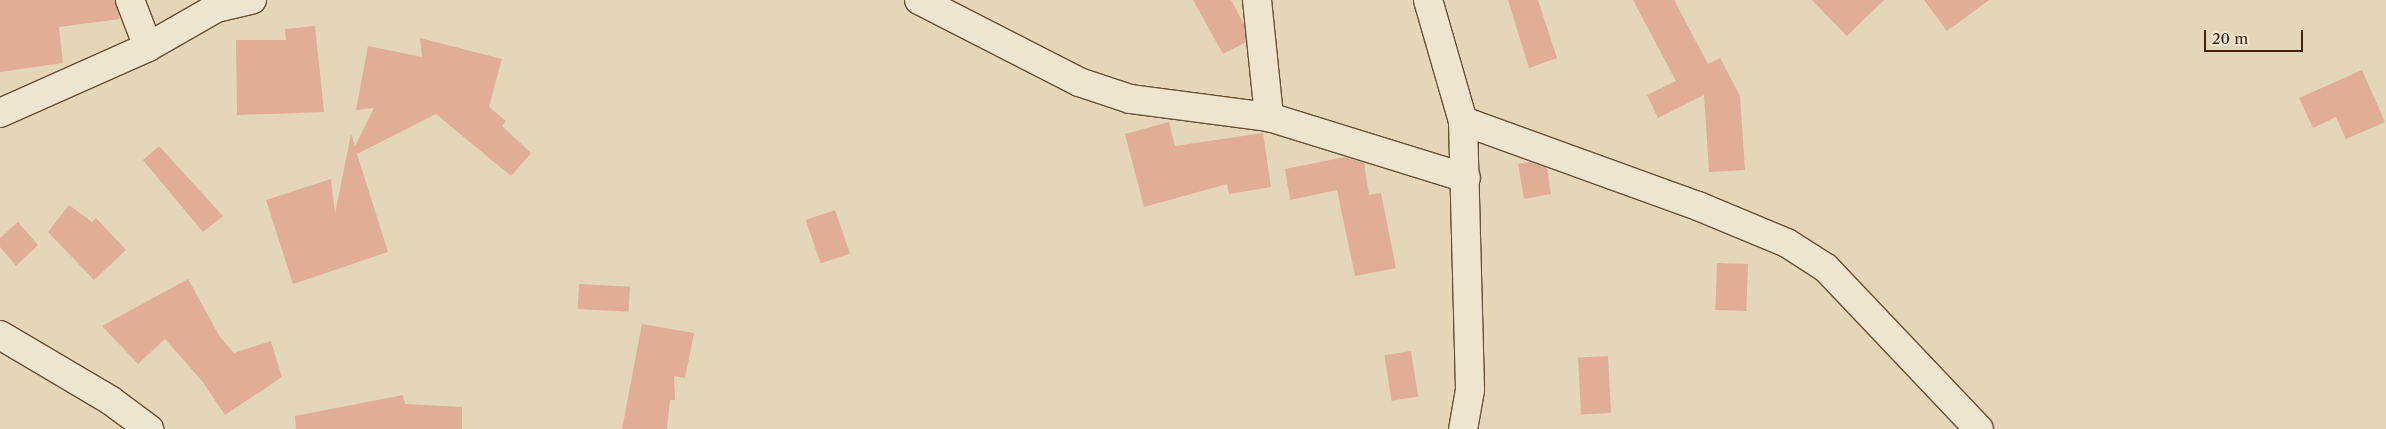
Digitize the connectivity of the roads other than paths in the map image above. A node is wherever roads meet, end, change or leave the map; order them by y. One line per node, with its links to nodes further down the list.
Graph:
1 (130, 0): 7 (street)
2 (252, 0): 6 (street)
3 (919, 0): 9 (street)
4 (1257, 0): 9 (street)
5 (1428, 0): 10 (street)
6 (221, 4): 7 (street)
7 (148, 47): 8 (street)
8 (0, 113)
9 (1269, 118): 11 (street)
10 (1462, 121): 11 (street); 15 (street)
11 (1466, 178): 14 (street)
12 (0, 335): 13 (street)
13 (149, 429)
14 (1463, 429)
15 (1979, 429)

